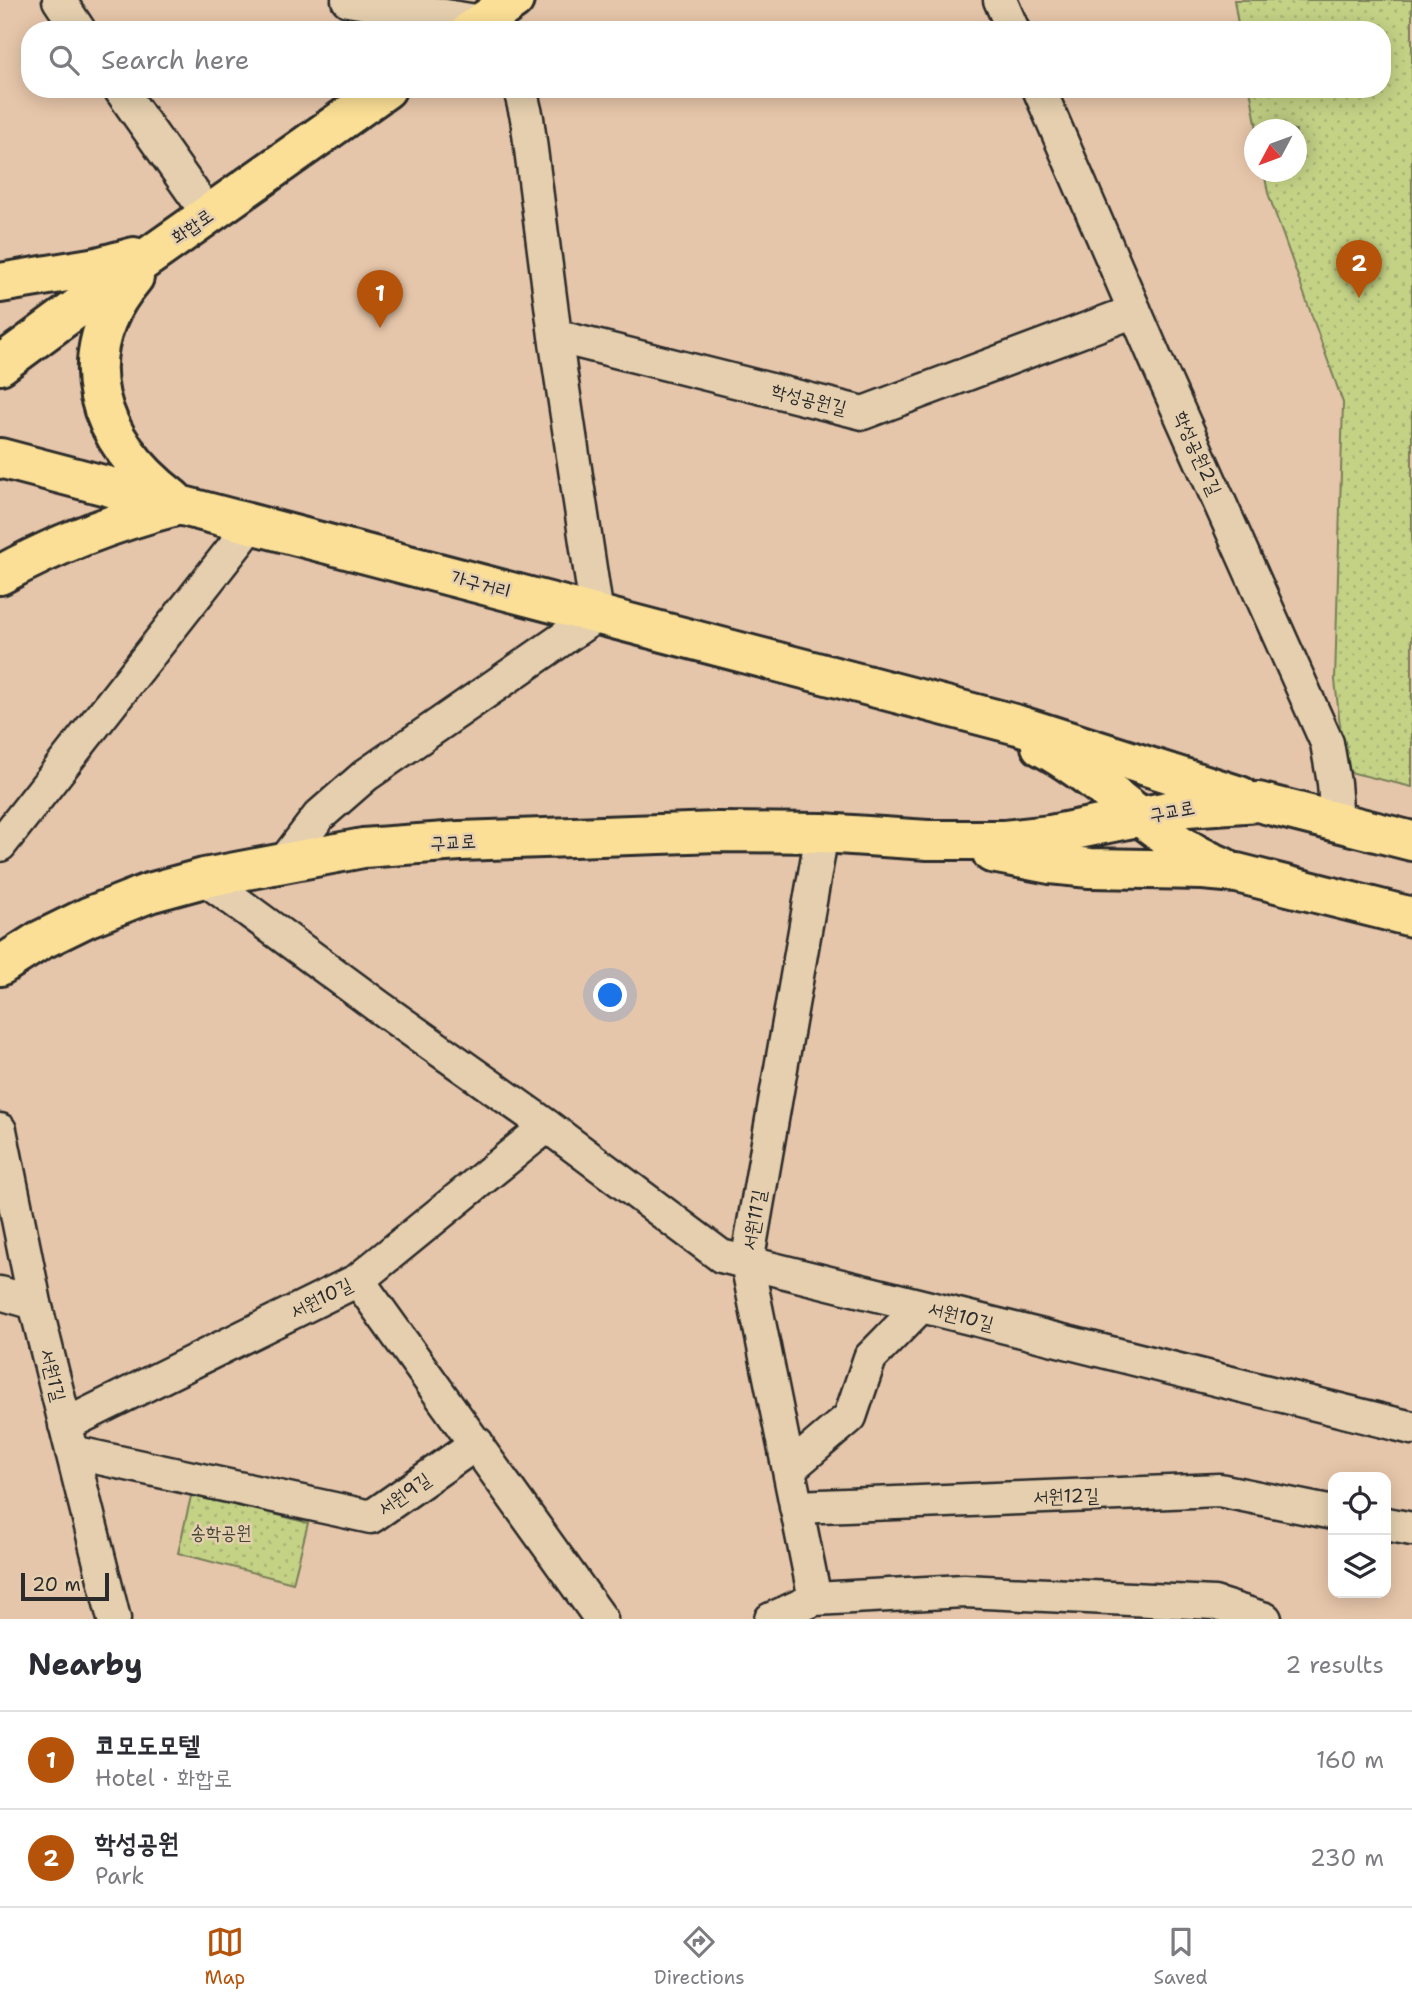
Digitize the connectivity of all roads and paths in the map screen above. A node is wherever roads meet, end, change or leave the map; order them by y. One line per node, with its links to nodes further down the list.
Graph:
1 (59, 0): 5 (street)
2 (348, 0): 6 (street)
3 (514, 0): 7 (main road)
4 (1000, 0): 8 (street)
5 (73, 21)
6 (451, 21)
7 (488, 21)
8 (1009, 21)
9 (126, 98): 13 (street)
10 (374, 98): 13 (main road, 화합로)
11 (522, 98): 17 (street)
12 (1043, 98): 16 (street, 학성공원2길)
13 (208, 214): 14 (main road, 화합로)
14 (156, 251): 15 (main road); 18 (main road, 화합로); 20 (main road)
15 (0, 283)
16 (1135, 311): 17 (street, 학성공원길); 27 (street, 학성공원2길)
17 (555, 336): 23 (street)
18 (0, 365)
19 (0, 458): 20 (main road, 가구거리)
20 (180, 505): 21 (main road, 가구거리); 22 (main road)
21 (252, 524): 23 (main road, 가구거리); 31 (street)
22 (0, 575)
23 (597, 615): 24 (main road, 가구거리); 32 (street)
24 (962, 710): 25 (main road); 26 (main road)
25 (1258, 802): 26 (main road, 구교로); 27 (main road, 구교로)
26 (1142, 817): 29 (main road, 구교로); 33 (main road)
27 (1337, 822): 30 (main road, 구교로)
28 (822, 833): 29 (main road, 구교로); 32 (main road, 구교로); 39 (street, 서원11길)
29 (928, 840): 33 (main road, 구교로)
30 (1412, 841)
31 (0, 845)
32 (284, 862): 34 (main road, 구교로)
33 (1237, 873): 35 (main road, 구교로)
34 (204, 878): 36 (main road, 구교로); 37 (street, 서원10길)
35 (1412, 916)
36 (0, 966)
37 (547, 1126): 39 (street, 서원10길); 40 (street, 서원10길)
38 (0, 1130): 42 (street, 서원1길)
39 (747, 1263): 43 (street, 서원10길); 47 (street, 서원11길)
40 (358, 1280): 45 (street, 서원10길); 46 (street)
41 (0, 1293): 42 (street)
42 (35, 1303): 45 (street, 서원1길)
43 (921, 1306): 44 (street, 서원10길); 47 (street)
44 (1412, 1428)
45 (69, 1438): 46 (street, 서원9길); 53 (street, 서원1길)
46 (477, 1443): 54 (street)
47 (789, 1469): 48 (street, 서원11길)
48 (796, 1507): 49 (street, 서원12길); 52 (street, 서원11길)
49 (1328, 1512)
50 (1391, 1525): 51 (street)
51 (1412, 1529)
52 (815, 1599): 55 (street); 56 (street)
53 (114, 1619)
54 (601, 1619)
55 (771, 1619)
56 (1265, 1619)

